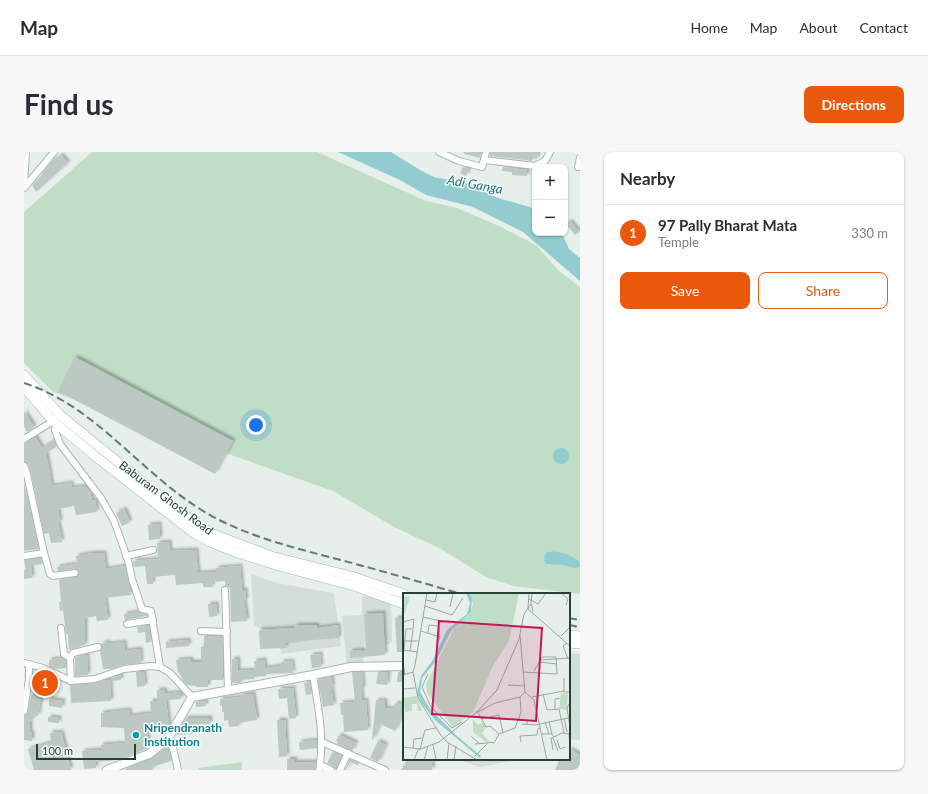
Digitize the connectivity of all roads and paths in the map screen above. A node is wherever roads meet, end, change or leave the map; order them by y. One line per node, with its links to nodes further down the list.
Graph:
1 (26, 152): 9 (street)
2 (54, 152): 10 (street)
3 (439, 152): 7 (street)
4 (486, 152): 7 (street)
5 (550, 152): 7 (street)
6 (580, 158): 8 (street)
7 (484, 160)
8 (578, 167)
9 (24, 185)
10 (24, 188)
11 (24, 375): 13 (main road, Baburam Ghosh Road)
12 (24, 387): 13 (main road, Baburam Ghosh Road)
13 (57, 419): 14 (street); 20 (street); 23 (main road, Baburam Ghosh Road); 24 (main road, Baburam Ghosh Road)
14 (24, 439)
15 (24, 466): 16 (street)
16 (27, 488): 18 (street)
17 (153, 550): 20 (street)
18 (44, 553): 19 (street); 21 (street)
19 (24, 556)
20 (126, 556): 25 (street)
21 (75, 573)
22 (225, 590): 29 (street)
23 (403, 594)
24 (403, 604)
25 (153, 620): 26 (street); 36 (street)
26 (126, 624)
27 (61, 628): 33 (street)
28 (201, 631): 29 (street)
29 (227, 632): 39 (street)
30 (572, 638): 31 (main road)
31 (580, 644)
32 (98, 647): 33 (street)
33 (70, 658): 38 (street)
34 (26, 664): 38 (street); 41 (street)
35 (403, 666): 37 (street)
36 (160, 667): 38 (street); 40 (street)
37 (313, 675): 39 (street); 43 (street)
38 (71, 681)
39 (228, 691): 40 (street)
40 (192, 697): 42 (street)
41 (24, 711)
42 (167, 740): 47 (street); 48 (street)
43 (322, 742): 44 (street); 45 (street)
44 (348, 753): 46 (street); 50 (street)
45 (319, 767): 49 (street)
46 (376, 768): 51 (street)
47 (107, 770)
48 (178, 770)
49 (331, 770)
50 (340, 770)
51 (385, 770)

